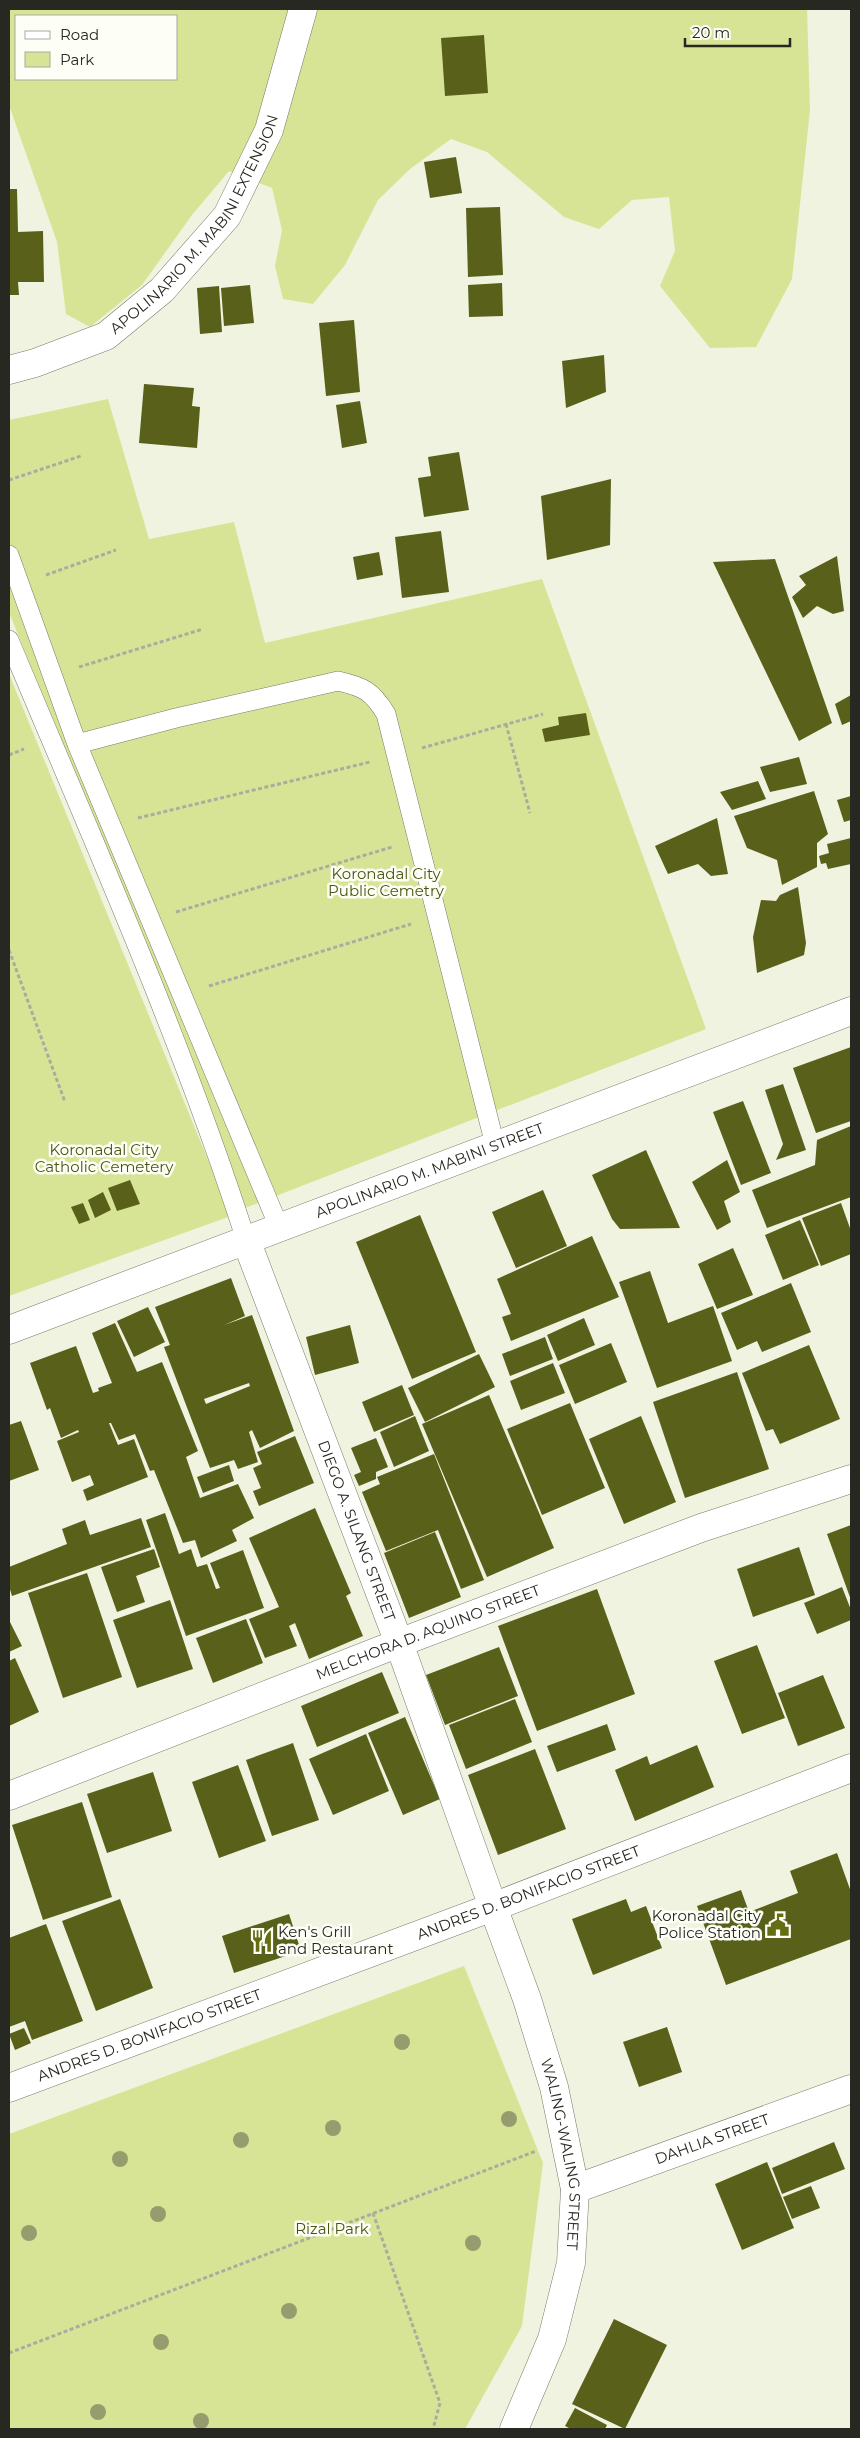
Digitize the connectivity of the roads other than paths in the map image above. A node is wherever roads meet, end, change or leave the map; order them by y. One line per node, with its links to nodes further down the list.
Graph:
1 (303, 9): 2 (street, APOLINARIO M. MABINI EXTENSION)
2 (9, 370)
3 (9, 555): 5 (lane)
4 (9, 640): 9 (lane)
5 (77, 744): 7 (lane); 8 (lane)
6 (851, 1010): 7 (street, APOLINARIO M. MABINI STREET)
7 (495, 1145): 8 (street, APOLINARIO M. MABINI STREET)
8 (279, 1227): 9 (street, APOLINARIO M. MABINI STREET)
9 (246, 1240): 10 (street, APOLINARIO M. MABINI STREET); 12 (street, DIEGO A. SILANG STREET)
10 (9, 1330)
11 (851, 1479): 12 (street, MELCHORA D. AQUINO STREET)
12 (399, 1643): 14 (street, MELCHORA D. AQUINO STREET); 15 (street, DIEGO A. SILANG STREET)
13 (851, 1768): 15 (street, ANDRES D. BONIFACIO STREET)
14 (9, 1796)
15 (493, 1907): 16 (street, ANDRES D. BONIFACIO STREET); 18 (street, WALING-WALING STREET)
16 (9, 2088)
17 (851, 2089): 18 (street, DAHLIA STREET)
18 (575, 2189): 19 (street, WALING-WALING STREET)
19 (514, 2429)

